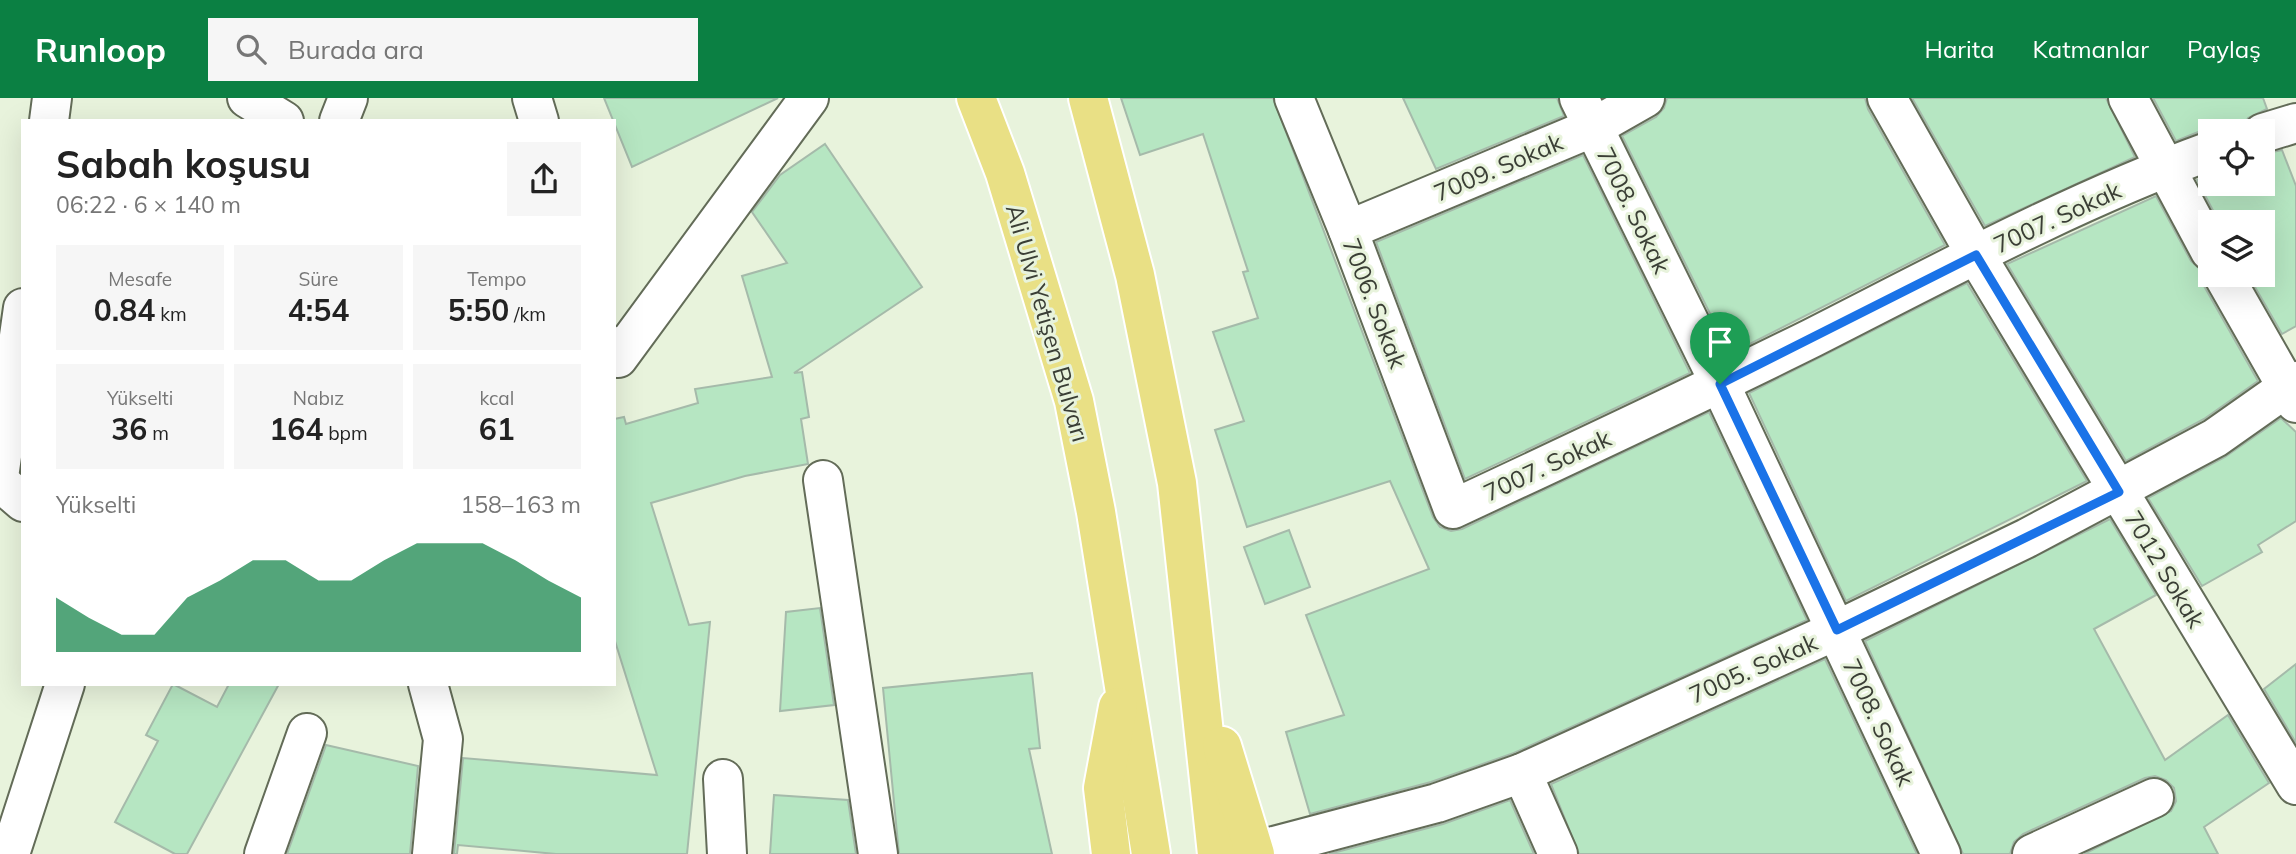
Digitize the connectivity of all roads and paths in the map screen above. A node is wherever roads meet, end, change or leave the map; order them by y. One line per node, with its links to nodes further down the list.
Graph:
1 (52, 98): 13 (street)
2 (247, 98): 14 (street)
3 (348, 98): 15 (street)
4 (532, 98): 16 (street)
5 (809, 98): 26 (street)
6 (976, 98): 37 (main road, Ali Ulvi Yetişen Bulvarı)
7 (1088, 98): 36 (main road)
8 (1294, 98): 21 (street, 7006. Sokak)
9 (1645, 98): 12 (street, 7009. Sokak)
10 (1887, 98): 23 (street, 7012 Sokak)
11 (2128, 98): 20 (street)
12 (1587, 113): 21 (street, 7009. Sokak); 27 (street, 7008. Sokak)
13 (49, 119)
14 (281, 119)
15 (340, 119)
16 (538, 119)
17 (2296, 123): 18 (street)
18 (2275, 129)
19 (2198, 155): 20 (street, 7007. Sokak)
20 (2163, 168): 22 (street); 23 (street, 7007. Sokak)
21 (1348, 230): 34 (street, 7006. Sokak)
22 (2198, 230)
23 (1976, 255): 27 (street, 7007. Sokak); 32 (street, 7012 Sokak)
24 (2230, 287): 28 (street)
25 (21, 322): 29 (street)
26 (616, 355)
27 (1720, 384): 34 (street, 7007. Sokak); 35 (street, 7008. Sokak)
28 (2293, 391): 32 (street, 7005. Sokak)
29 (0, 470)
30 (823, 480): 51 (street)
31 (0, 482): 33 (street)
32 (2119, 492): 35 (street, 7005. Sokak); 43 (street, 7012 Sokak)
33 (21, 500)
34 (1453, 509)
35 (1837, 630): 41 (street, 7005. Sokak); 56 (street, 7008. Sokak)
36 (1194, 657): 46 (main road); 54 (main road)
37 (1124, 677): 52 (main road, Ali Ulvi Yetişen Bulvarı); 53 (main road, Ali Ulvi Yetişen Bulvarı)
38 (64, 686): 47 (street)
39 (429, 686): 49 (street)
40 (307, 733): 48 (street)
41 (1522, 772): 45 (street, 7005. Sokak); 55 (street)
42 (723, 779): 50 (street)
43 (2296, 785)
44 (2154, 798): 57 (street)
45 (1357, 840): 46 (street, 7005. Sokak)
46 (1255, 852)
47 (10, 854)
48 (264, 854)
49 (432, 854)
50 (727, 854)
51 (878, 854)
52 (1111, 854)
53 (1151, 854)
54 (1217, 854)
55 (1558, 854)
56 (1941, 854)
57 (2032, 854)

